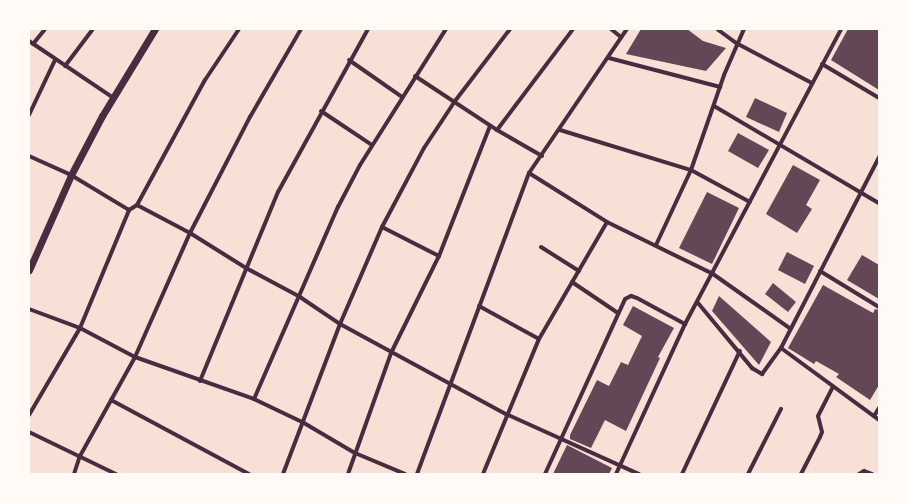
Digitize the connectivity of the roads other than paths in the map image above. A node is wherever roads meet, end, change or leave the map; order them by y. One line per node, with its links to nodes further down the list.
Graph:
1 (45, 29): 17 (street)
2 (93, 29): 23 (street)
3 (155, 29): 27 (street)
4 (239, 29): 48 (street)
5 (301, 29): 52 (street)
6 (368, 29): 21 (street)
7 (446, 29): 24 (street)
8 (510, 29): 30 (street)
9 (573, 29): 35 (street)
10 (611, 29): 15 (street)
11 (627, 29): 15 (street)
12 (716, 29): 18 (street)
13 (744, 29): 18 (street)
14 (841, 29): 22 (street)
15 (621, 37): 19 (street)
16 (29, 41): 17 (street)
17 (33, 44): 20 (street)
18 (738, 44): 25 (street); 26 (street)
19 (609, 58): 26 (street); 36 (street)
20 (55, 60): 23 (street); 33 (street)
21 (349, 60): 28 (street); 32 (street)
22 (822, 64): 25 (street); 29 (street)
23 (65, 66): 27 (street)
24 (415, 76): 28 (street); 30 (street)
25 (812, 83): 38 (street)
26 (720, 87): 31 (street)
27 (112, 97): 44 (street)
28 (402, 97): 37 (street)
29 (879, 98)
30 (455, 101): 34 (street); 51 (street)
31 (714, 106): 38 (street); 42 (street)
32 (321, 111): 37 (street); 56 (street)
33 (29, 115)
34 (490, 126): 35 (street); 55 (street)
35 (497, 130): 40 (street)
36 (560, 130): 40 (street); 42 (street)
37 (372, 145): 62 (street)
38 (780, 145): 45 (street); 46 (street)
39 (29, 156): 44 (street)
40 (542, 156): 43 (street)
41 (879, 157): 45 (street)
42 (691, 170): 46 (street); 53 (street)
43 (529, 173): 50 (street); 64 (street)
44 (71, 175): 49 (street); 57 (street)
45 (860, 193): 47 (street); 59 (street)
46 (750, 202): 60 (street)
47 (879, 203)
48 (137, 205): 49 (street); 52 (street)
49 (129, 210): 70 (street)
50 (607, 222): 53 (street); 58 (street)
51 (382, 227): 55 (street); 68 (street)
52 (190, 233): 56 (street); 76 (street)
53 (656, 245): 60 (street)
54 (541, 247): 58 (street)
55 (439, 256): 75 (street)
56 (246, 268): 62 (street); 77 (street)
57 (29, 270)
58 (579, 271): 61 (street)
59 (820, 271): 65 (street); 71 (street)
60 (713, 274): 63 (street); 71 (street)
61 (572, 282): 67 (street); 72 (street)
62 (300, 296): 68 (street); 80 (street)
63 (698, 303): 69 (street); 74 (street)
64 (479, 306): 72 (street); 78 (street)
65 (879, 307)
66 (29, 309): 70 (street)
67 (618, 313): 69 (street); 90 (street)
68 (340, 324): 75 (street); 88 (street)
69 (685, 324): 93 (street)
70 (80, 328): 76 (street); 85 (street)
71 (791, 329): 73 (street)
72 (539, 338): 84 (street)
73 (780, 348): 74 (street); 79 (street)
74 (740, 351): 105 (street)
75 (391, 353): 78 (street); 91 (street)
76 (135, 356): 77 (street); 81 (street)
77 (200, 381): 80 (street)
78 (450, 385): 84 (street); 100 (street)
79 (833, 387): 86 (street); 107 (street)
80 (254, 399): 88 (street)
81 (111, 400): 92 (street); 96 (street)
82 (879, 408): 86 (street)
83 (781, 409): 106 (street)
84 (506, 414): 90 (street); 101 (street)
85 (29, 415)
86 (874, 416): 87 (street)
87 (879, 420)
88 (304, 423): 91 (street); 97 (street)
89 (29, 432): 92 (street)
90 (561, 438): 93 (street); 102 (street)
91 (355, 453): 98 (street); 99 (street)
92 (80, 456): 94 (street); 95 (street)
93 (620, 466): 103 (street); 104 (street)
94 (74, 474)
95 (116, 474)
96 (249, 474)
97 (283, 474)
98 (348, 474)
99 (405, 474)
100 (417, 474)
101 (483, 474)
102 (545, 474)
103 (616, 474)
104 (639, 474)
105 (682, 474)
106 (748, 474)
107 (801, 474)
108 (859, 474): 109 (street)
109 (872, 474)

